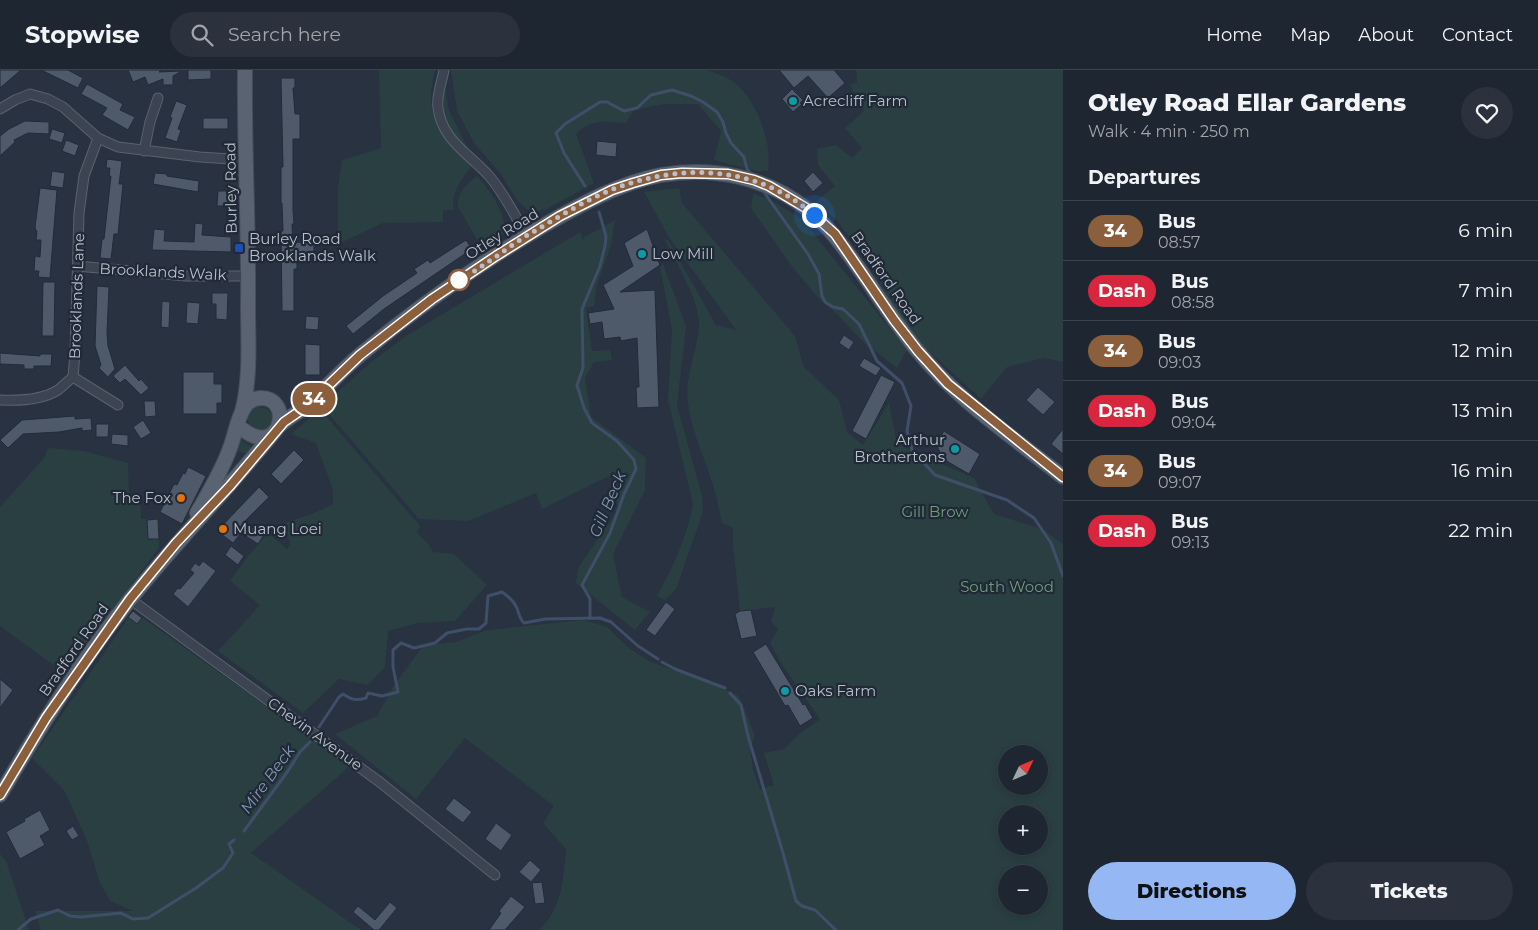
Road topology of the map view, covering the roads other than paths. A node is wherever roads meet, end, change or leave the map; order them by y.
1 (245, 70) edge
2 (444, 70) edge
3 (158, 98) dead end
4 (0, 109) edge
5 (98, 138) junction
6 (144, 150) junction
7 (246, 160) junction
8 (593, 199) joint
9 (527, 236) junction
10 (77, 266) junction
11 (248, 276) junction
12 (248, 366) junction
13 (73, 377) junction
14 (323, 389) junction
15 (0, 400) edge
16 (270, 402) junction
17 (118, 405) dead end
18 (242, 412) junction
19 (238, 426) junction
20 (277, 429) junction
21 (1063, 476) edge
22 (187, 532) junction
23 (130, 599) junction
24 (0, 795) edge
25 (495, 875) dead end

1 - 7 main road, Burley Road
2 - 9 street
3 - 6 street
4 - 5 street
5 - 6 street
5 - 10 street, Brooklands Lane
6 - 7 street
7 - 11 main road, Burley Road
8 - 9 main road, Otley Road
8 - 21 main road, Bradford Road
9 - 14 main road, Otley Road
10 - 11 street, Brooklands Walk
10 - 13 street, Brooklands Lane
11 - 12 main road, Burley Road
12 - 16 main road, Burley Road
12 - 18 main road, Burley Road
13 - 15 street, Brooklands Lane
13 - 17 street
14 - 16 main road
14 - 20 main road
16 - 18 main road
16 - 20 main road
18 - 19 main road
19 - 20 main road
19 - 22 main road, Bradford Road
20 - 22 main road, Bradford Road
22 - 23 main road, Bradford Road
23 - 24 main road, Bradford Road
23 - 25 street, Chevin Avenue

